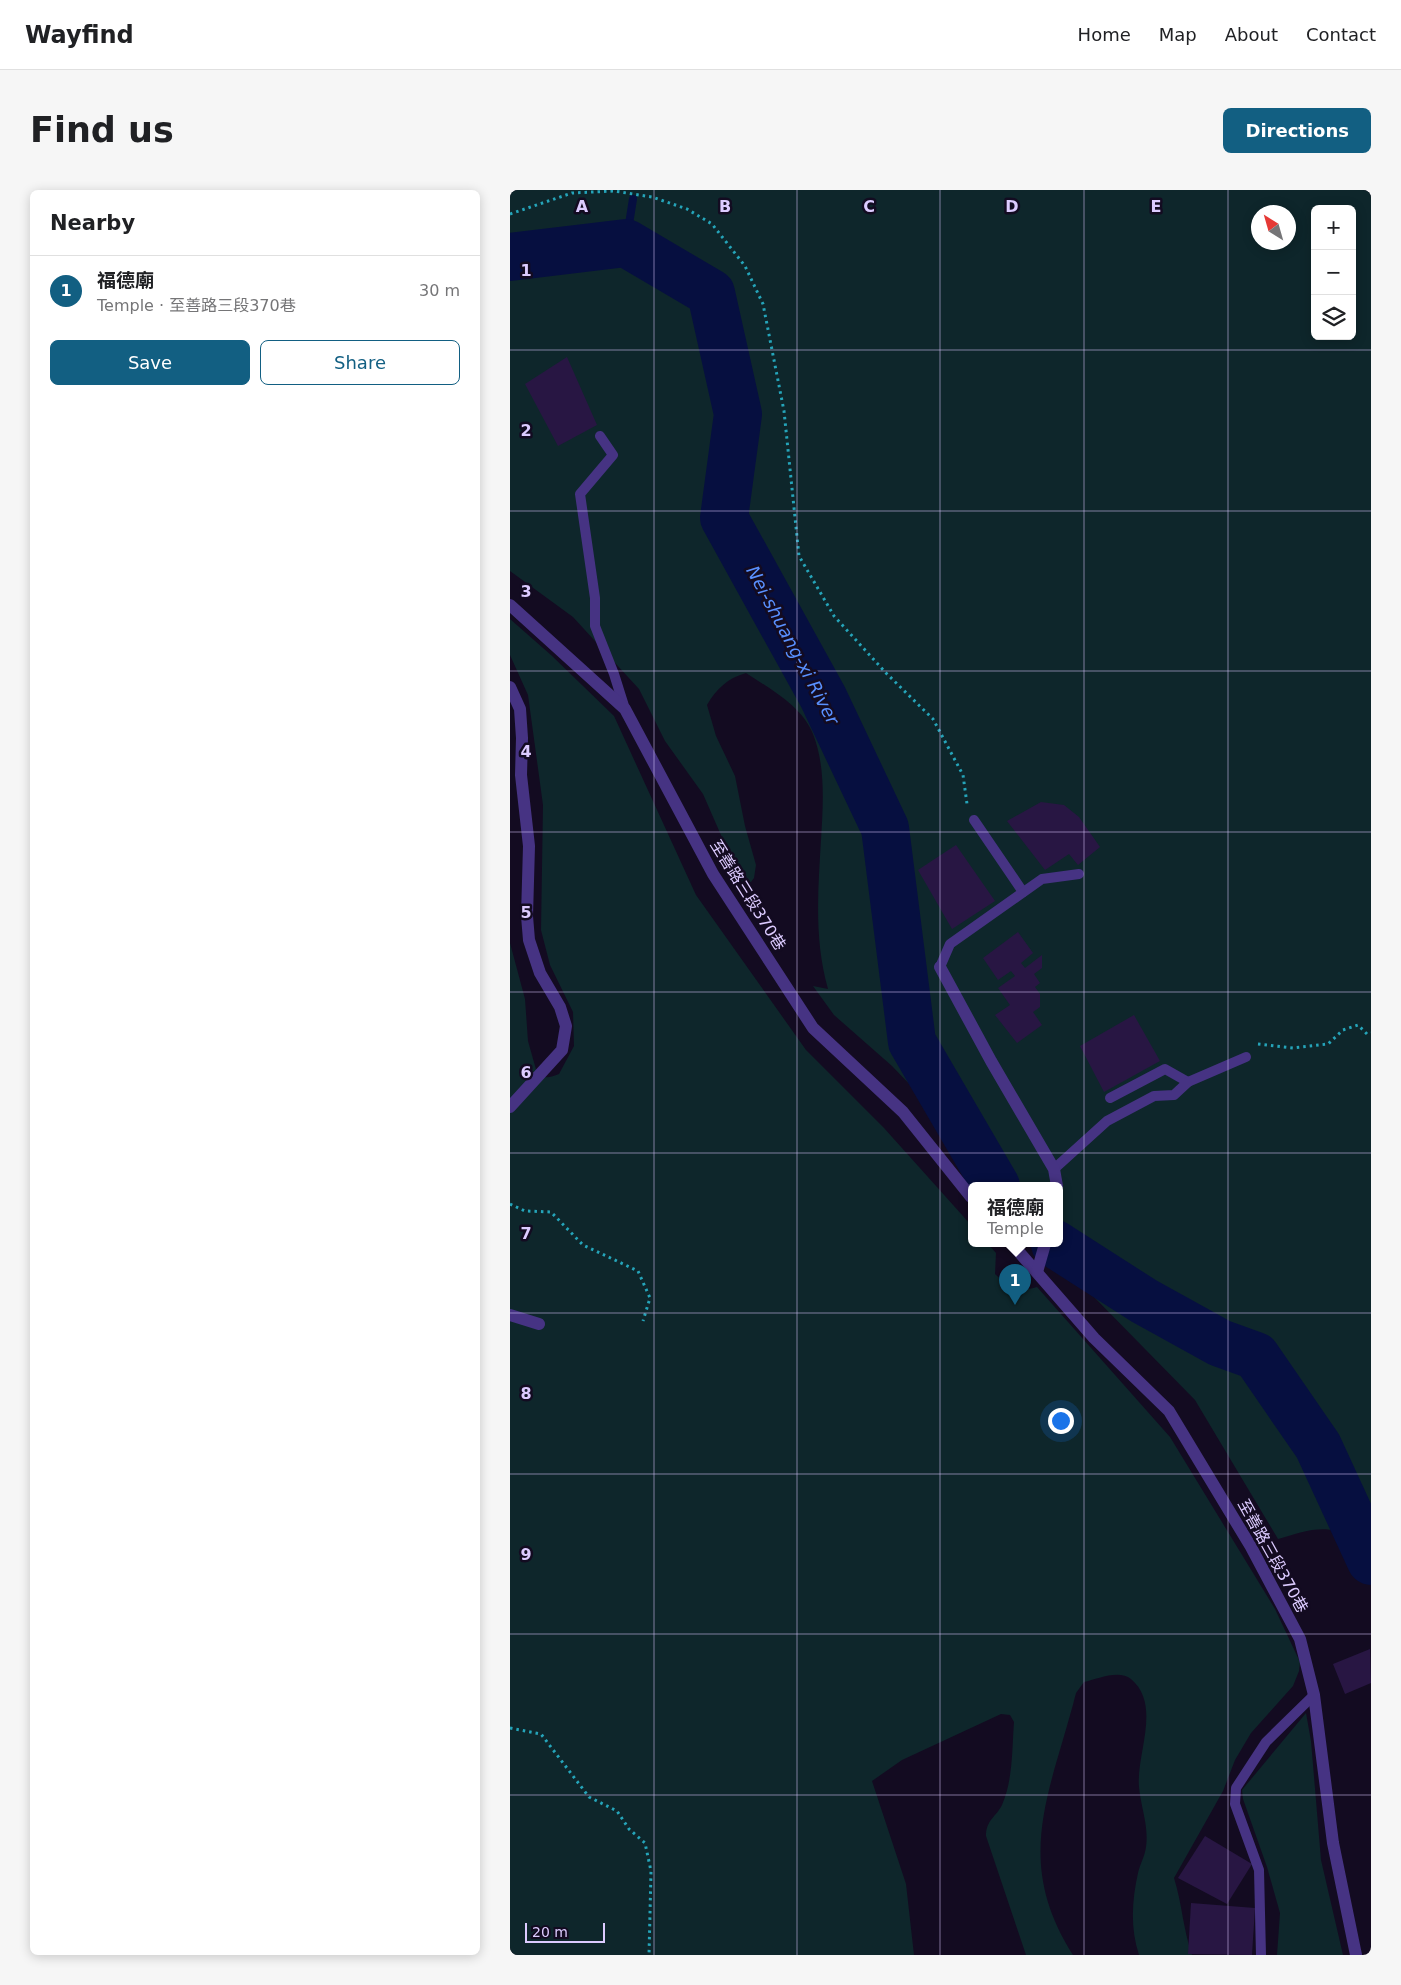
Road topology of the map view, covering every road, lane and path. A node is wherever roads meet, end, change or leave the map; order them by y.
1 (510, 214) edge
2 (600, 436) dead end
3 (510, 605) edge
4 (510, 687) edge
5 (625, 709) junction
6 (974, 820) joint
7 (1079, 874) dead end
8 (1023, 892) junction
9 (940, 967) joint
10 (1371, 1033) edge
11 (1246, 1057) joint
12 (1188, 1082) junction
13 (1110, 1098) dead end
14 (510, 1107) edge
15 (1054, 1169) junction
16 (1056, 1182) edge
17 (968, 1192) edge
18 (510, 1204) edge
19 (1015, 1247) edge
20 (1044, 1247) edge
21 (1037, 1272) junction
22 (510, 1315) edge
23 (643, 1321) dead end
24 (539, 1324) dead end
25 (1314, 1696) junction
26 (510, 1728) edge
27 (648, 1955) edge
28 (1261, 1955) edge
29 (1356, 1955) edge

1 - 6 path
2 - 5 lane
3 - 5 street, 至善路三段370巷
4 - 14 street
5 - 17 street, 至善路三段370巷
6 - 8 lane
7 - 8 lane
8 - 9 lane
9 - 15 street
10 - 11 path
11 - 12 lane
12 - 13 lane
12 - 15 lane
15 - 16 street
18 - 23 path
19 - 21 street, 至善路三段370巷
20 - 21 street
21 - 25 street, 至善路三段370巷
22 - 24 street
25 - 28 lane
25 - 29 street, 至善路三段370巷
26 - 27 path

